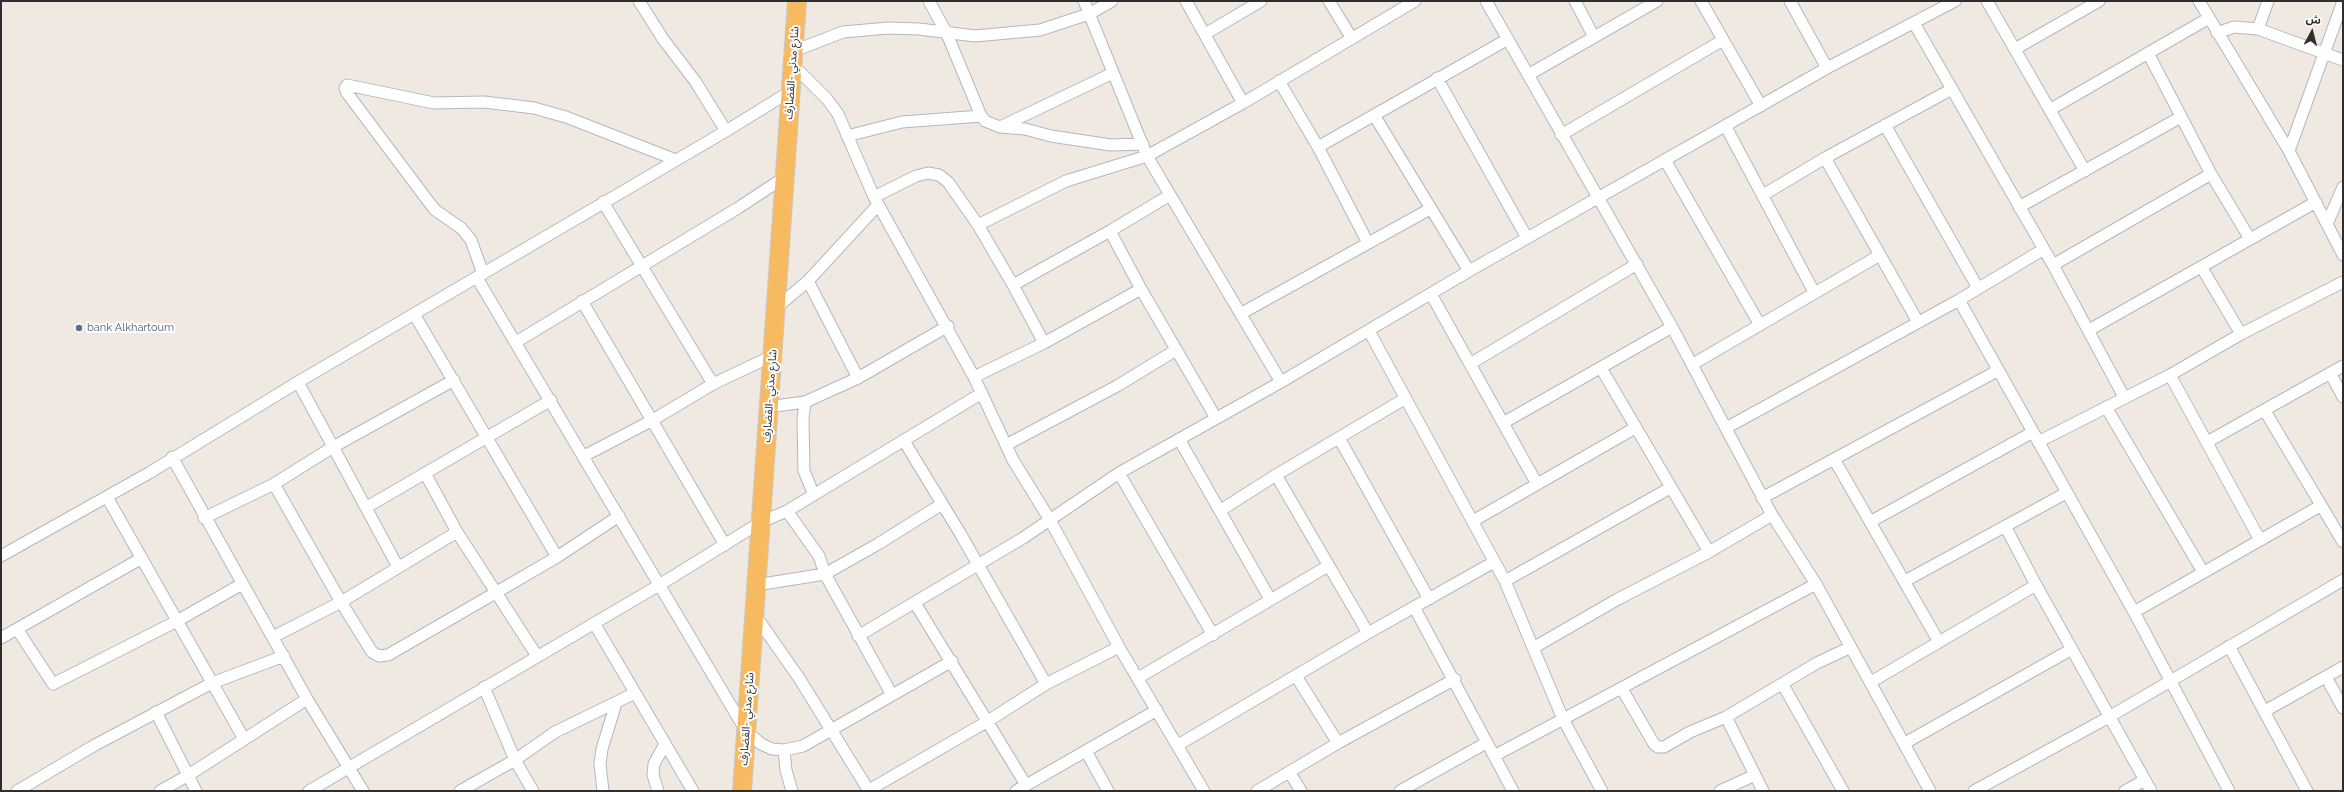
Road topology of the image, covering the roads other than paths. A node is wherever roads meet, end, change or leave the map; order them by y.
1 (639, 1) edge
2 (797, 1) edge
3 (928, 1) edge
4 (1084, 1) edge
5 (1112, 1) edge
6 (1186, 1) edge
7 (1261, 1) edge
8 (1330, 1) edge
9 (1415, 1) edge
10 (1486, 1) edge
11 (1575, 1) edge
12 (1656, 1) edge
13 (1701, 1) edge
14 (1955, 1) edge
15 (1987, 1) edge
16 (2099, 1) edge
17 (2198, 1) edge
18 (2268, 1) edge
19 (2343, 1) edge
20 (1794, 2) edge
21 (1089, 14) junction
22 (2209, 18) junction
23 (1914, 23) junction
24 (2258, 29) junction
25 (2217, 33) junction
26 (946, 34) junction
27 (1205, 34) junction
28 (1351, 37) junction
29 (1594, 37) junction
30 (1508, 39) junction
31 (1723, 40) junction
32 (2015, 49) junction
33 (2148, 53) junction
34 (2325, 54) junction
35 (793, 58) junction
36 (2343, 60) edge
37 (1827, 68) junction
38 (1114, 74) junction
39 (1528, 75) junction
40 (1437, 78) junction
41 (1278, 81) junction
42 (1952, 89) junction
43 (791, 91) junction
44 (1243, 103) junction
45 (1761, 106) junction
46 (2051, 109) junction
47 (1374, 115) junction
48 (981, 116) junction
49 (2181, 117) junction
50 (1885, 124) junction
51 (1000, 127) junction
52 (1726, 127) junction
53 (726, 131) junction
54 (1561, 135) junction
55 (847, 136) junction
56 (1143, 144) junction
57 (1318, 148) junction
58 (2289, 150) junction
59 (1147, 156) junction
60 (1825, 158) junction
61 (676, 160) junction
62 (1665, 160) junction
63 (2085, 171) junction
64 (2211, 174) junction
65 (785, 177) junction
66 (2343, 187) edge
67 (1762, 195) junction
68 (1170, 196) junction
69 (1598, 198) junction
70 (876, 201) junction
71 (603, 202) junction
72 (2316, 202) junction
73 (2019, 207) junction
74 (1430, 209) junction
75 (978, 224) junction
76 (2327, 224) junction
77 (1110, 231) junction
78 (1527, 238) junction
79 (2250, 238) junction
80 (1368, 243) junction
81 (2044, 250) junction
82 (1880, 255) junction
83 (2343, 255) edge
84 (1637, 264) junction
85 (642, 265) junction
86 (2053, 265) junction
87 (2202, 268) junction
88 (1469, 271) junction
89 (480, 276) junction
90 (808, 281) junction
91 (2343, 282) edge
92 (1014, 285) junction
93 (1978, 288) junction
94 (1141, 289) junction
95 (1814, 292) junction
96 (1431, 294) junction
97 (1959, 300) junction
98 (582, 301) junction
99 (777, 307) junction
100 (1242, 313) junction
101 (414, 314) junction
102 (1918, 322) junction
103 (1760, 325) junction
104 (948, 326) junction
105 (1672, 327) junction
106 (2089, 330) junction
107 (1369, 331) junction
108 (2241, 334) junction
109 (516, 342) junction
110 (1044, 342) junction
111 (1176, 350) junction
112 (772, 356) junction
113 (1470, 364) junction
114 (1693, 364) junction
115 (2343, 366) edge
116 (1600, 368) junction
117 (1997, 371) junction
118 (2330, 373) junction
119 (2170, 375) junction
120 (974, 377) junction
121 (858, 378) junction
122 (454, 380) junction
123 (298, 382) junction
124 (1281, 382) junction
125 (713, 384) junction
126 (982, 393) junction
127 (2124, 397) junction
128 (2343, 397) edge
129 (1406, 398) junction
130 (551, 400) junction
131 (805, 402) junction
132 (768, 407) junction
133 (2106, 407) junction
134 (2264, 411) junction
135 (1216, 418) junction
136 (651, 421) junction
137 (1503, 423) junction
138 (1635, 428) junction
139 (1726, 428) junction
140 (2032, 432) junction
141 (488, 437) junction
142 (1339, 438) junction
143 (1180, 439) junction
144 (904, 441) junction
145 (2038, 442) junction
146 (2207, 442) junction
147 (1006, 445) junction
148 (333, 447) junction
149 (584, 456) junction
150 (172, 457) junction
151 (1834, 459) junction
152 (425, 473) junction
153 (1119, 473) junction
154 (1276, 475) junction
155 (274, 484) junction
156 (1537, 484) junction
157 (1670, 488) junction
158 (2066, 493) junction
159 (814, 495) junction
160 (107, 497) junction
161 (1762, 498) junction
162 (942, 504) junction
163 (2320, 506) junction
164 (367, 507) junction
165 (1221, 510) junction
166 (787, 511) junction
167 (1772, 515) junction
168 (619, 516) junction
169 (204, 518) junction
170 (1050, 520) junction
171 (1473, 521) junction
172 (761, 522) junction
173 (1870, 522) junction
174 (2005, 526) junction
175 (457, 532) junction
176 (2260, 540) junction
177 (2343, 542) edge
178 (725, 545) junction
179 (1709, 552) junction
180 (1, 556) edge
181 (557, 557) junction
182 (142, 558) junction
183 (1494, 562) junction
184 (976, 564) junction
185 (1328, 566) junction
186 (398, 567) junction
187 (2203, 572) junction
188 (825, 574) junction
189 (1504, 581) junction
190 (1905, 581) junction
191 (2342, 582) edge
192 (242, 584) junction
193 (661, 584) junction
194 (1816, 584) junction
195 (756, 585) junction
196 (2036, 585) junction
197 (496, 592) junction
198 (1270, 599) junction
199 (1429, 599) junction
200 (341, 602) junction
201 (915, 603) junction
202 (1414, 607) junction
203 (2134, 612) junction
204 (755, 615) junction
205 (177, 620) junction
206 (594, 623) junction
207 (17, 630) junction
208 (1368, 633) junction
209 (1213, 635) junction
210 (858, 636) junction
211 (273, 637) junction
212 (1, 638) edge
213 (1939, 642) junction
214 (2229, 646) junction
215 (1119, 647) junction
216 (1851, 647) junction
217 (1533, 648) junction
218 (2072, 649) junction
219 (284, 656) junction
220 (537, 656) junction
221 (952, 661) junction
222 (2343, 667) edge
223 (1296, 676) junction
224 (2326, 677) junction
225 (1138, 678) junction
226 (1455, 679) junction
227 (2170, 681) junction
228 (1871, 682) junction
229 (212, 683) junction
230 (1046, 684) junction
231 (1783, 685) junction
232 (484, 687) junction
233 (1622, 689) junction
234 (635, 693) junction
235 (892, 695) junction
236 (307, 699) junction
237 (616, 703) junction
238 (2343, 708) edge
239 (1158, 710) junction
240 (2265, 711) junction
241 (156, 712) junction
242 (1726, 717) junction
243 (2109, 717) junction
244 (1563, 719) junction
245 (988, 720) junction
246 (833, 730) junction
247 (746, 731) junction
248 (244, 740) junction
249 (1338, 743) junction
250 (1486, 743) junction
251 (1905, 743) junction
252 (665, 744) junction
253 (1178, 746) junction
254 (784, 750) junction
255 (1086, 751) junction
256 (1494, 756) junction
257 (515, 760) junction
258 (348, 767) junction
259 (1290, 772) junction
260 (1755, 775) junction
261 (187, 776) junction
262 (2144, 780) junction
263 (31, 787) edge
264 (1021, 788) edge
265 (17, 791) edge
266 (160, 791) edge
267 (196, 791) edge
268 (308, 791) edge
269 (363, 791) edge
270 (460, 791) edge
271 (533, 791) edge
272 (603, 791) edge
273 (658, 791) edge
274 (693, 791) edge
275 (742, 791) edge
276 (792, 791) edge
277 (869, 791) edge
278 (1108, 791) edge
279 (1204, 791) edge
280 (1257, 791) edge
281 (1301, 791) edge
282 (1400, 791) edge
283 (1513, 791) edge
284 (1602, 791) edge
285 (1720, 791) edge
286 (1763, 791) edge
287 (1843, 791) edge
288 (1930, 791) edge
289 (1974, 791) edge
290 (2125, 791) edge
291 (2151, 791) edge
292 (2229, 791) edge
293 (2307, 791) edge

1 - 53 street
2 - 35 highway, شارع مدني -القضارف
3 - 26 street
4 - 21 street
5 - 21 street
6 - 27 street
7 - 27 street
8 - 28 street
9 - 28 street
10 - 30 street
11 - 29 street
12 - 29 street
13 - 31 street
14 - 23 street
15 - 32 street
16 - 32 street
17 - 22 street
18 - 24 street
19 - 34 street
20 - 37 street
21 - 26 street
21 - 38 street
22 - 25 street
22 - 33 street
23 - 37 street
23 - 42 street
24 - 25 street
24 - 34 street
25 - 58 street
26 - 35 street
26 - 48 street
27 - 44 street
28 - 41 street
29 - 39 street
30 - 39 street
30 - 40 street
31 - 45 street
31 - 54 street
32 - 46 street
33 - 46 street
33 - 49 street
34 - 36 street
34 - 58 street
35 - 43 highway, شارع مدني -القضارف
35 - 55 street
37 - 45 street
38 - 51 street
38 - 56 street
39 - 54 street
40 - 47 street
40 - 78 street
41 - 44 street
41 - 57 street
42 - 50 street
42 - 73 street
43 - 53 street
43 - 65 highway, شارع مدني -القضارف
44 - 59 street
45 - 52 street
46 - 63 street
47 - 57 street
47 - 74 street
48 - 51 street
48 - 55 street
49 - 63 street
49 - 64 street
50 - 60 street
50 - 93 street
51 - 56 street
52 - 62 street
52 - 67 street
53 - 61 street
54 - 69 street
55 - 70 street
56 - 59 street
57 - 80 street
58 - 72 street
59 - 68 street
59 - 75 street
60 - 67 street
60 - 82 street
61 - 71 street
61 - 89 street
62 - 69 street
62 - 103 street
63 - 73 street
64 - 79 street
64 - 86 street
65 - 85 street
65 - 99 highway, شارع مدني -القضارف
66 - 76 street
67 - 95 street
68 - 77 street
68 - 100 street
69 - 78 street
69 - 84 street
70 - 75 street
70 - 90 street
70 - 104 street
71 - 85 street
71 - 89 street
72 - 76 street
72 - 79 street
73 - 81 street
74 - 80 street
74 - 88 street
75 - 92 street
76 - 83 street
77 - 92 street
77 - 94 street
78 - 88 street
79 - 87 street
80 - 100 street
81 - 86 street
81 - 93 street
82 - 95 street
82 - 102 street
84 - 105 street
84 - 113 street
85 - 98 street
85 - 125 street
86 - 106 street
87 - 106 street
87 - 108 street
88 - 96 street
89 - 101 street
89 - 109 street
90 - 99 street
90 - 121 street
91 - 108 street
92 - 110 street
93 - 97 street
94 - 110 street
94 - 111 street
95 - 103 street
96 - 107 street
96 - 113 street
97 - 102 street
97 - 117 street
98 - 109 street
98 - 136 street
99 - 112 highway, شارع مدني -القضارف
100 - 124 street
101 - 122 street
101 - 123 street
102 - 139 street
103 - 114 street
104 - 120 street
104 - 121 street
105 - 114 street
105 - 116 street
106 - 127 street
107 - 124 street
107 - 129 street
108 - 119 street
109 - 130 street
110 - 120 street
111 - 135 street
111 - 147 street
112 - 125 street
112 - 132 highway, شارع مدني -القضارف
113 - 137 street
114 - 139 street
115 - 118 street
116 - 137 street
116 - 138 street
117 - 140 street
117 - 151 street
118 - 128 street
118 - 134 street
119 - 127 street
119 - 146 street
120 - 126 street
121 - 131 street
122 - 141 street
122 - 148 street
123 - 148 street
123 - 150 street
124 - 135 street
125 - 136 street
126 - 144 street
126 - 147 street
127 - 133 street
129 - 142 street
129 - 171 street
130 - 141 street
130 - 149 street
131 - 132 street
131 - 159 street
132 - 172 highway, شارع مدني -القضارف
133 - 145 street
133 - 187 street
134 - 146 street
134 - 163 street
135 - 143 street
136 - 149 street
136 - 178 street
137 - 156 street
138 - 156 street
138 - 157 street
139 - 161 street
140 - 145 street
140 - 173 street
141 - 152 street
141 - 181 street
142 - 154 street
142 - 199 street
143 - 153 street
143 - 165 street
144 - 159 street
144 - 162 street
145 - 158 street
146 - 176 street
147 - 170 street
148 - 155 street
148 - 164 street
149 - 168 street
150 - 160 street
150 - 169 street
151 - 161 street
151 - 173 street
152 - 164 street
152 - 175 street
153 - 170 street
153 - 209 street
154 - 165 street
154 - 185 street
155 - 169 street
155 - 200 street
156 - 171 street
157 - 179 street
157 - 189 street
158 - 174 street
158 - 203 street
159 - 166 street
160 - 180 street
160 - 182 street
161 - 167 street
162 - 184 street
162 - 188 street
163 - 176 street
163 - 177 street
164 - 186 street
165 - 198 street
166 - 172 street
166 - 188 street
167 - 179 street
167 - 194 street
168 - 181 street
168 - 193 street
169 - 192 street
170 - 184 street
170 - 215 street
171 - 183 street
172 - 178 street
172 - 195 highway, شارع مدني -القضارف
173 - 190 street
174 - 190 street
174 - 196 street
175 - 186 street
175 - 197 street
176 - 187 street
178 - 193 street
179 - 217 street
181 - 197 street
182 - 205 street
182 - 207 street
183 - 189 street
183 - 199 street
184 - 201 street
184 - 230 street
185 - 198 street
185 - 208 street
186 - 200 street
187 - 203 street
188 - 195 street
188 - 210 street
189 - 217 street
190 - 213 street
191 - 214 street
192 - 205 street
192 - 211 street
193 - 206 street
193 - 247 street
194 - 216 street
194 - 233 street
195 - 204 highway, شارع مدني -القضارف
196 - 213 street
196 - 218 street
197 - 200 street
197 - 220 street
198 - 209 street
199 - 202 street
200 - 211 street
201 - 210 street
201 - 221 street
202 - 208 street
202 - 226 street
203 - 227 street
204 - 246 street
204 - 247 highway, شارع مدني -القضارف
205 - 207 street
205 - 229 street
206 - 220 street
206 - 234 street
207 - 212 street
208 - 223 street
209 - 225 street
210 - 235 street
211 - 219 street
213 - 228 street
214 - 227 street
214 - 240 street
215 - 225 street
215 - 230 street
216 - 228 street
216 - 231 street
217 - 244 street
218 - 243 street
218 - 251 street
219 - 229 street
219 - 236 street
220 - 232 street
221 - 235 street
221 - 245 street
222 - 224 street
223 - 249 street
223 - 253 street
224 - 238 street
224 - 240 street
225 - 239 street
226 - 249 street
226 - 250 street
227 - 243 street
227 - 292 street
228 - 251 street
229 - 241 street
229 - 248 street
230 - 245 street
231 - 242 street
231 - 287 street
232 - 257 street
232 - 258 street
233 - 242 street
233 - 244 street
234 - 237 street
234 - 252 street
235 - 246 street
236 - 248 street
236 - 258 street
237 - 257 street
237 - 272 street
239 - 253 street
239 - 255 street
240 - 293 street
241 - 261 street
241 - 263 street
242 - 260 street
243 - 262 street
243 - 289 street
244 - 256 street
244 - 284 street
245 - 264 street
245 - 277 street
246 - 254 street
246 - 277 street
247 - 254 street
247 - 275 highway, شارع مدني -القضارف
248 - 261 street
249 - 259 street
250 - 256 street
250 - 282 street
251 - 288 street
252 - 273 street
252 - 274 street
253 - 279 street
254 - 276 street
255 - 264 street
255 - 278 street
256 - 283 street
257 - 270 street
257 - 271 street
258 - 268 street
258 - 269 street
259 - 280 street
259 - 281 street
260 - 285 street
260 - 286 street
261 - 266 street
261 - 267 street
262 - 290 street
262 - 291 street
263 - 265 street

